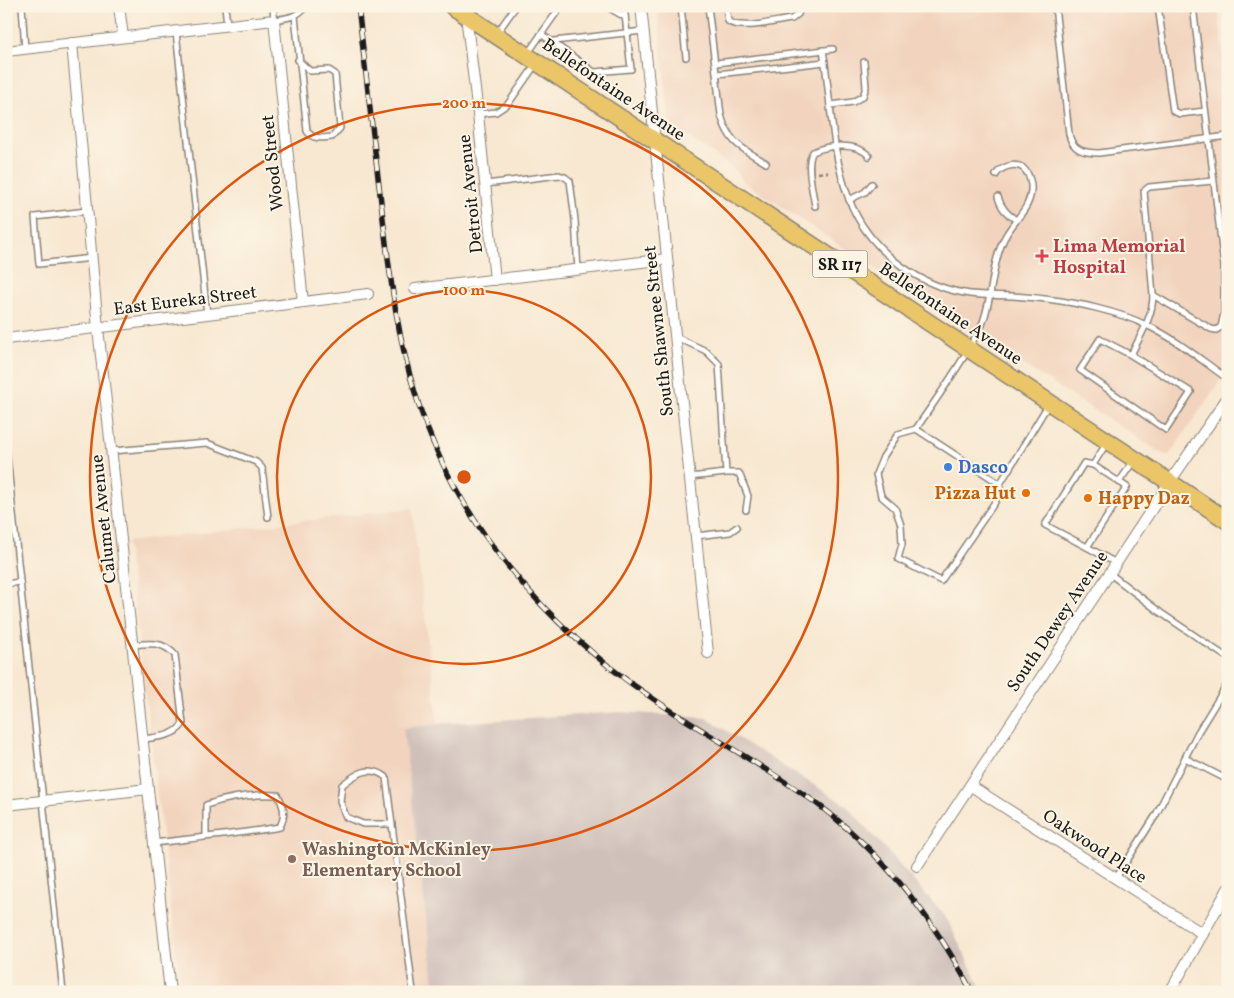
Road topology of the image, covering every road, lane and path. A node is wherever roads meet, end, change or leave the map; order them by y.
1 (22, 6) edge
2 (119, 6) edge
3 (225, 6) edge
4 (273, 6) edge
5 (306, 6) edge
6 (516, 6) edge
7 (561, 6) edge
8 (606, 6) edge
9 (624, 6) edge
10 (641, 6) edge
11 (681, 6) edge
12 (708, 6) edge
13 (726, 6) edge
14 (801, 6) edge
15 (1055, 6) edge
16 (1158, 6) edge
17 (1193, 6) edge
18 (459, 11) edge
19 (295, 16) junction
20 (625, 17) junction
21 (274, 20) junction
22 (227, 25) junction
23 (176, 31) junction
24 (643, 31) junction
25 (627, 33) junction
26 (542, 34) junction
27 (496, 35) junction
28 (123, 37) junction
29 (553, 41) junction
30 (72, 43) junction
31 (25, 49) junction
32 (833, 49) dead end
33 (823, 50) junction
34 (6, 51) edge
35 (686, 58) dead end
36 (532, 59) junction
37 (298, 60) junction
38 (825, 62) junction
39 (864, 62) dead end
40 (716, 63) junction
41 (717, 74) junction
42 (831, 106) junction
43 (1205, 111) junction
44 (478, 114) junction
45 (1228, 136) edge
46 (1208, 139) junction
47 (654, 140) junction
48 (836, 148) junction
49 (869, 156) dead end
50 (766, 163) dead end
51 (828, 172) dead end
52 (818, 173) dead end
53 (996, 175) dead end
54 (1213, 181) junction
55 (485, 184) junction
56 (872, 184) dead end
57 (998, 198) dead end
58 (849, 200) junction
59 (815, 206) dead end
60 (88, 211) junction
61 (1016, 220) junction
62 (92, 258) junction
63 (667, 259) junction
64 (1226, 266) edge
65 (578, 271) junction
66 (495, 280) junction
67 (416, 289) dead end
68 (368, 294) dead end
69 (990, 295) junction
70 (1153, 295) junction
71 (302, 302) junction
72 (207, 314) junction
73 (1145, 324) junction
74 (98, 328) junction
75 (675, 336) junction
76 (6, 339) edge
77 (969, 349) junction
78 (1131, 355) junction
79 (1228, 379) edge
80 (1228, 397) edge
81 (1050, 402) junction
82 (916, 429) junction
83 (1108, 442) junction
84 (6, 448) edge
85 (112, 451) junction
86 (1134, 460) junction
87 (1094, 465) junction
88 (726, 473) junction
89 (690, 478) junction
90 (1119, 482) junction
91 (1168, 483) junction
92 (1000, 484) junction
93 (746, 510) dead end
94 (268, 517) dead end
95 (1228, 521) edge
96 (737, 527) dead end
97 (696, 536) junction
98 (1087, 548) junction
99 (1116, 563) junction
100 (1109, 573) junction
101 (20, 582) junction
102 (6, 584) edge
103 (133, 645) junction
104 (708, 653) dead end
105 (1228, 658) edge
106 (1228, 683) edge
107 (143, 738) junction
108 (1185, 758) junction
109 (1228, 780) edge
110 (971, 786) junction
111 (148, 789) junction
112 (43, 801) junction
113 (6, 805) edge
114 (392, 824) junction
115 (206, 837) junction
116 (154, 843) junction
117 (917, 866) dead end
118 (1116, 878) junction
119 (1228, 889) edge
120 (1203, 934) junction
121 (63, 992) edge
122 (170, 992) edge
123 (413, 992) edge
124 (1170, 992) edge

1 - 31 lane
2 - 28 street
3 - 22 lane
4 - 21 lane
5 - 19 lane
6 - 27 lane
7 - 26 lane
8 - 20 lane
9 - 20 lane
10 - 24 street, South Shawnee Street
11 - 35 lane
12 - 40 lane
13 - 14 lane
15 - 46 lane
16 - 43 lane
17 - 43 lane
18 - 27 main road, Bellefontaine Avenue / SR 117
18 - 44 street, Detroit Avenue
19 - 21 lane
19 - 37 lane
20 - 25 lane
21 - 22 street
21 - 71 street, Wood Street
22 - 23 street
23 - 28 street
23 - 72 lane
24 - 25 lane
24 - 47 street, South Shawnee Street
25 - 29 lane
25 - 29 lane
26 - 29 lane
26 - 36 lane
27 - 36 main road, Bellefontaine Avenue / SR 117
28 - 30 street
30 - 31 street
30 - 60 street, Calumet Avenue
31 - 34 street
32 - 33 lane
33 - 38 lane
33 - 40 lane
36 - 44 lane
36 - 47 main road, Bellefontaine Avenue / SR 117
37 - 37 lane
38 - 41 lane
38 - 42 lane
39 - 42 lane
40 - 41 lane
41 - 50 lane
42 - 48 lane
43 - 46 lane
44 - 55 street, Detroit Avenue
45 - 46 lane
46 - 54 lane
47 - 63 street, South Shawnee Street
47 - 77 main road, Bellefontaine Avenue / SR 117
48 - 49 lane
48 - 58 lane
48 - 59 lane
51 - 52 path
53 - 61 lane
54 - 64 lane
54 - 70 lane
55 - 65 lane
55 - 66 street, Detroit Avenue
56 - 58 lane
57 - 61 lane
58 - 69 lane
60 - 62 street, Calumet Avenue
60 - 62 lane
61 - 69 lane
62 - 74 street, Calumet Avenue
63 - 65 street
63 - 75 street, South Shawnee Street
64 - 70 lane
65 - 66 street
66 - 67 street
68 - 71 street, East Eureka Street
69 - 73 lane
69 - 77 lane
70 - 73 lane
71 - 72 street, East Eureka Street
72 - 74 street, East Eureka Street
73 - 78 lane
73 - 79 lane
74 - 76 street, East Eureka Street
74 - 85 street, Calumet Avenue
75 - 88 lane
75 - 89 street, South Shawnee Street
77 - 81 main road, Bellefontaine Avenue / SR 117
77 - 82 lane
78 - 78 lane
80 - 91 street, South Dewey Avenue
81 - 83 main road, Bellefontaine Avenue / SR 117
81 - 92 lane
82 - 92 lane
82 - 92 lane
83 - 86 main road, Bellefontaine Avenue / SR 117
83 - 87 lane
84 - 101 lane
85 - 94 lane
85 - 103 street, Calumet Avenue
86 - 90 lane
86 - 91 main road, Bellefontaine Avenue / SR 117
87 - 90 lane
87 - 98 lane
88 - 89 lane
88 - 93 lane
89 - 97 street, South Shawnee Street
90 - 98 lane
91 - 95 main road, Bellefontaine Avenue / SR 117
91 - 99 street, South Dewey Avenue
96 - 97 lane
97 - 104 street, South Shawnee Street
98 - 99 lane
99 - 100 street, South Dewey Avenue
100 - 105 lane
100 - 110 street, South Dewey Avenue
101 - 102 lane
101 - 112 lane
103 - 107 street, Calumet Avenue
103 - 107 lane
106 - 108 lane
107 - 111 street, Calumet Avenue
108 - 109 lane
108 - 118 lane
110 - 117 street, South Dewey Avenue
110 - 118 street, Oakwood Place
111 - 112 street
111 - 116 street, Calumet Avenue
112 - 113 street
112 - 121 lane
114 - 114 lane
114 - 123 lane
115 - 115 lane
115 - 116 lane
116 - 122 street, Calumet Avenue
118 - 120 street, Oakwood Place
119 - 120 street
120 - 124 street

